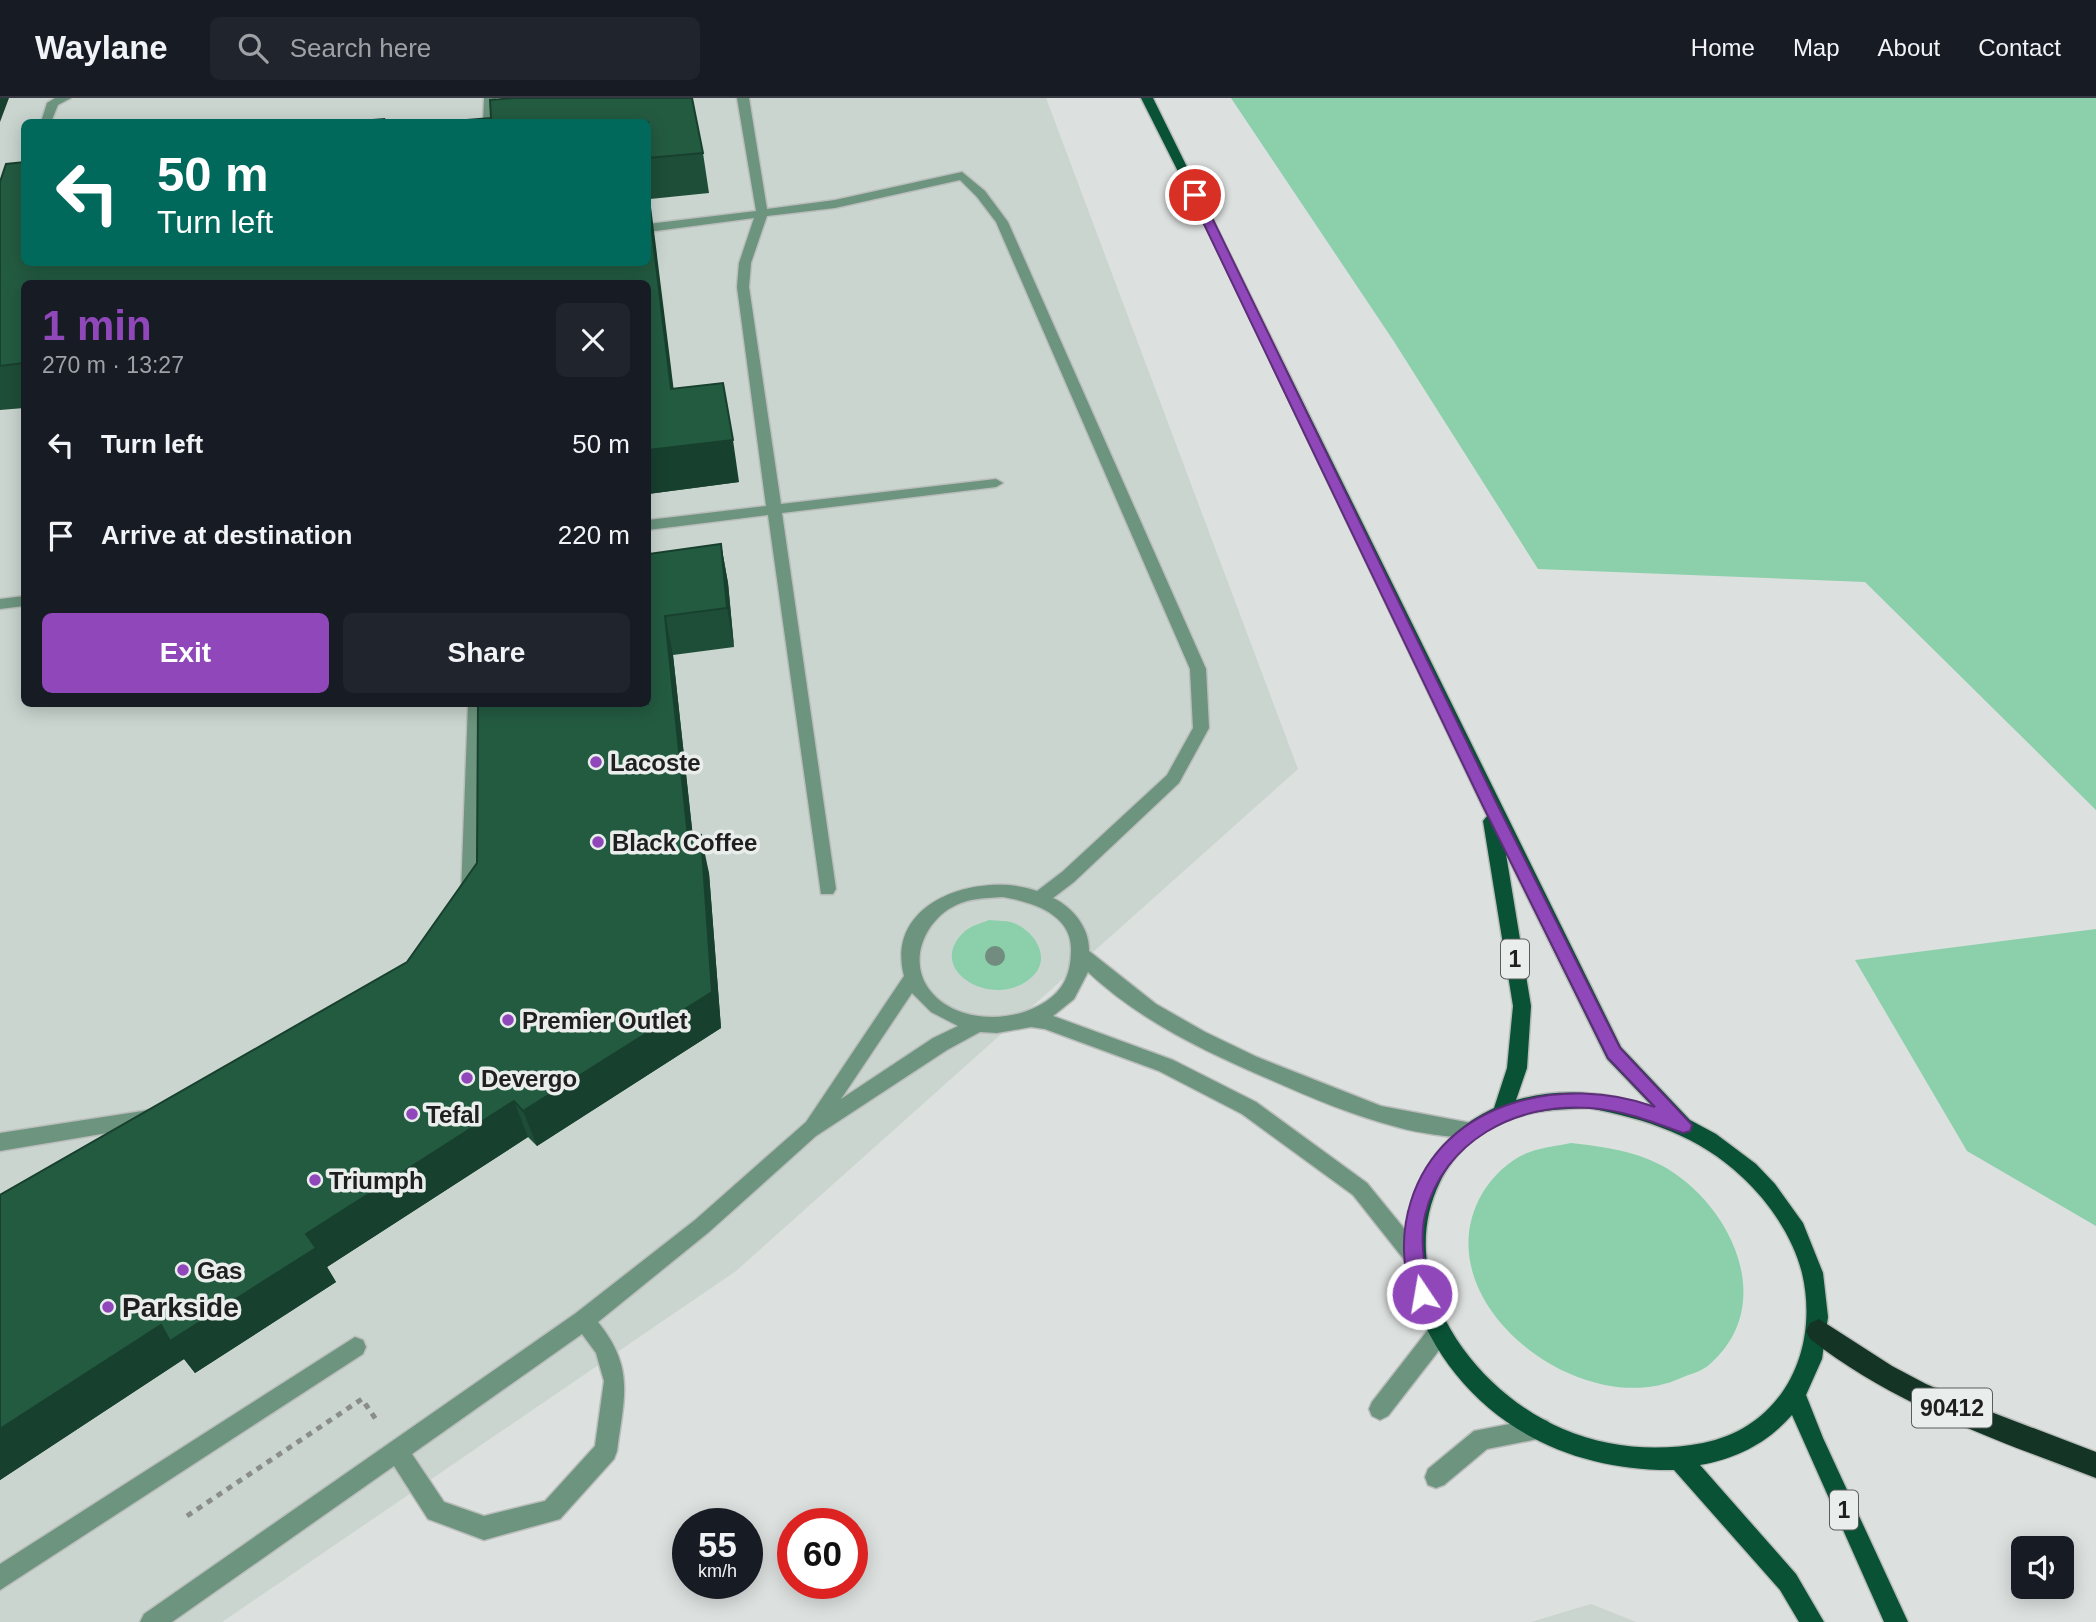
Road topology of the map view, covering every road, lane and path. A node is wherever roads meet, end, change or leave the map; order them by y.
1 (65, 98) edge
2 (490, 98) edge
3 (743, 98) edge
4 (1147, 98) edge
5 (47, 119) edge
6 (489, 119) edge
7 (762, 214) junction
8 (651, 228) edge
9 (996, 483) dead end
10 (774, 509) junction
11 (651, 525) edge
12 (21, 601) edge
13 (0, 604) edge
14 (476, 707) edge
15 (1490, 804) junction
16 (827, 888) dead end
17 (1040, 898) junction
18 (463, 904) edge
19 (1082, 955) junction
20 (913, 977) junction
21 (1032, 1018) junction
22 (978, 1024) junction
23 (1502, 1114) junction
24 (167, 1115) edge
25 (1683, 1125) junction
26 (809, 1130) junction
27 (1471, 1130) junction
28 (0, 1142) edge
29 (1413, 1255) junction
30 (584, 1321) junction
31 (1819, 1331) junction
32 (1439, 1332) junction
33 (355, 1347) dead end
34 (1795, 1396) junction
35 (362, 1399) dead end
36 (1380, 1409) dead end
37 (1540, 1429) junction
38 (397, 1451) junction
39 (1679, 1459) junction
40 (2096, 1465) edge
41 (1436, 1477) dead end
42 (187, 1516) dead end
43 (0, 1578) edge
44 (152, 1622) edge
45 (1812, 1622) edge
46 (1896, 1622) edge

1 - 5 lane
2 - 6 lane
3 - 7 lane
4 - 15 main road, 1
7 - 8 lane
7 - 10 lane
7 - 17 lane
9 - 10 lane
10 - 11 lane
10 - 16 lane
12 - 13 lane
14 - 18 lane
15 - 23 main road, 1
15 - 25 main road, 1
17 - 19 lane
17 - 20 lane
19 - 21 lane
19 - 27 lane
20 - 22 lane
20 - 26 lane
21 - 22 lane
21 - 29 lane
22 - 26 lane
23 - 25 main road, 1
23 - 27 main road, 1
24 - 28 lane
25 - 31 main road, 1
26 - 30 lane
27 - 29 main road, 1
29 - 32 main road, 1
30 - 38 lane
30 - 38 lane
31 - 34 main road, 1
31 - 40 highway, 90412
32 - 36 lane
32 - 37 main road, 1
33 - 43 lane
34 - 39 main road, 1
34 - 46 main road, 1
35 - 42 path
37 - 39 main road, 1
37 - 41 lane
38 - 44 lane
39 - 45 main road

